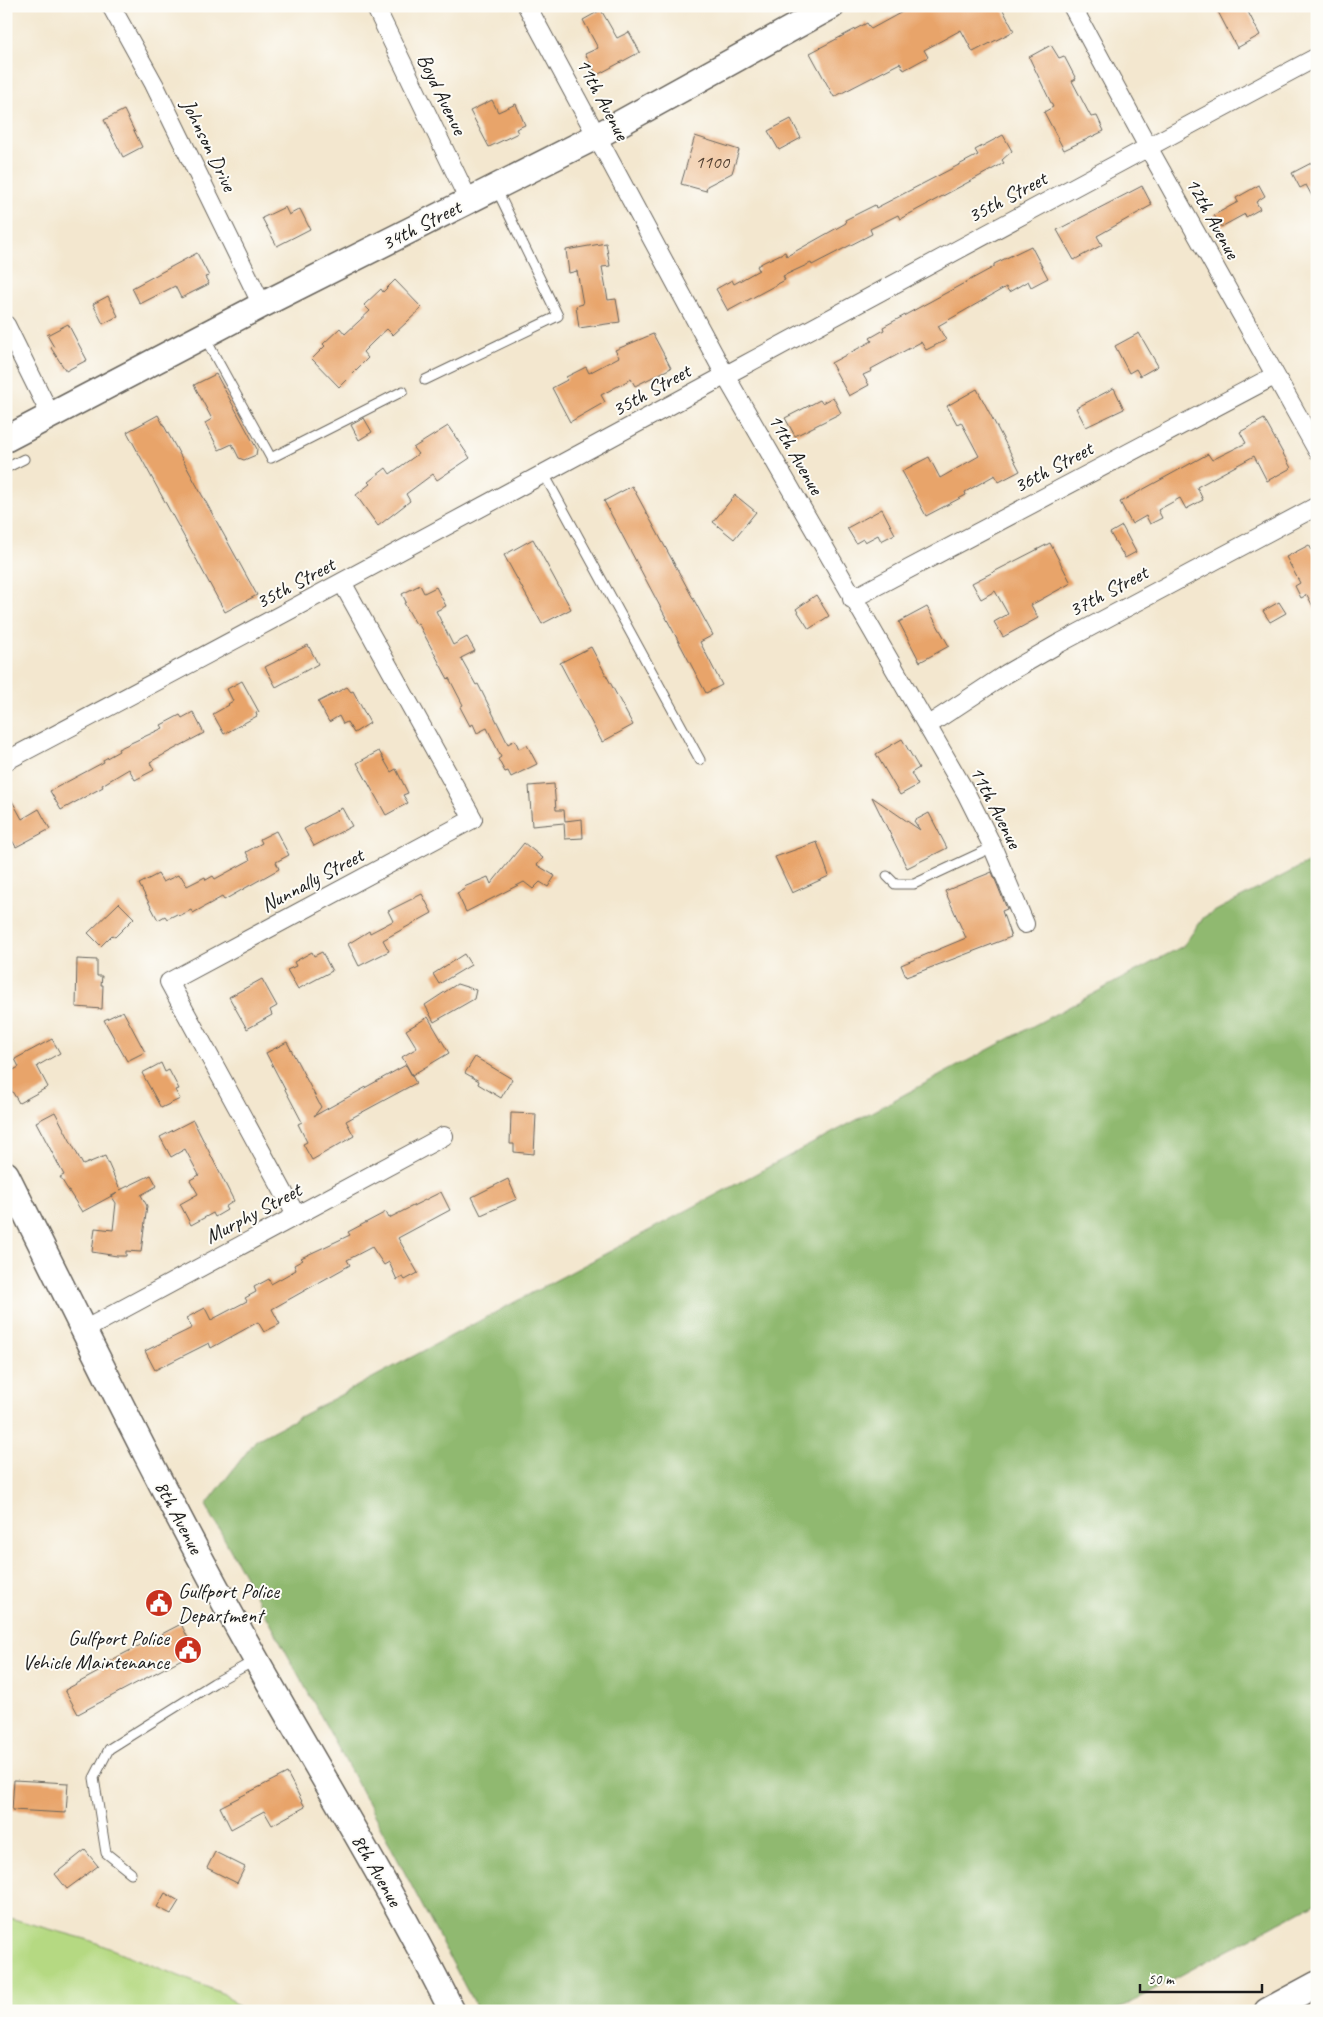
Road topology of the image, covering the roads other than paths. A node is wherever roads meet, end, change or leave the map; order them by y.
1 (111, 6) edge
2 (375, 6) edge
3 (527, 6) edge
4 (832, 6) edge
5 (1072, 6) edge
6 (1317, 57) edge
7 (597, 136) junction
8 (1148, 147) junction
9 (496, 187) junction
10 (469, 201) junction
11 (262, 305) junction
12 (6, 325) edge
13 (204, 336) junction
14 (725, 375) junction
15 (1274, 376) junction
16 (425, 380) dead end
17 (403, 391) dead end
18 (50, 416) junction
19 (6, 439) edge
20 (1317, 450) edge
21 (24, 458) dead end
22 (6, 468) edge
23 (544, 474) junction
24 (1317, 506) edge
25 (343, 584) junction
26 (852, 599) junction
27 (927, 726) junction
28 (700, 760) dead end
29 (6, 761) edge
30 (993, 847) junction
31 (887, 876) dead end
32 (1025, 924) dead end
33 (444, 1136) dead end
34 (6, 1174) edge
35 (296, 1215) junction
36 (84, 1330) junction
37 (256, 1660) junction
38 (131, 1873) dead end
39 (1317, 1984) edge
40 (452, 2011) edge
41 (1267, 2011) edge

1 - 11 street, Johnson Drive
2 - 10 street, Boyd Avenue
3 - 7 street, 11th Avenue
4 - 7 street, 34th Street
5 - 8 street, 12th Avenue
6 - 8 street, 35th Street
7 - 9 street, 34th Street
7 - 14 street, 11th Avenue
8 - 14 street, 35th Street
8 - 15 street, 12th Avenue
9 - 10 street, 34th Street
9 - 16 lane
10 - 11 street, 34th Street
11 - 13 street, 34th Street
12 - 18 street
13 - 17 lane
13 - 18 street, 34th Street
14 - 23 street, 35th Street
14 - 26 street, 11th Avenue
15 - 20 street, 12th Avenue
15 - 26 street, 36th Street
18 - 19 street, 34th Street
21 - 22 lane
23 - 25 street, 35th Street
23 - 28 lane
24 - 27 street, 37th Street
25 - 29 street, 35th Street
25 - 35 street, Nunnally Street
26 - 27 street, 11th Avenue
27 - 30 street, 11th Avenue
30 - 31 lane
30 - 32 street, 11th Avenue
33 - 35 street, Murphy Street
34 - 36 street, 8th Avenue
35 - 36 street, Murphy Street
36 - 37 street, 8th Avenue
37 - 38 lane
37 - 40 street, 8th Avenue
39 - 41 street

